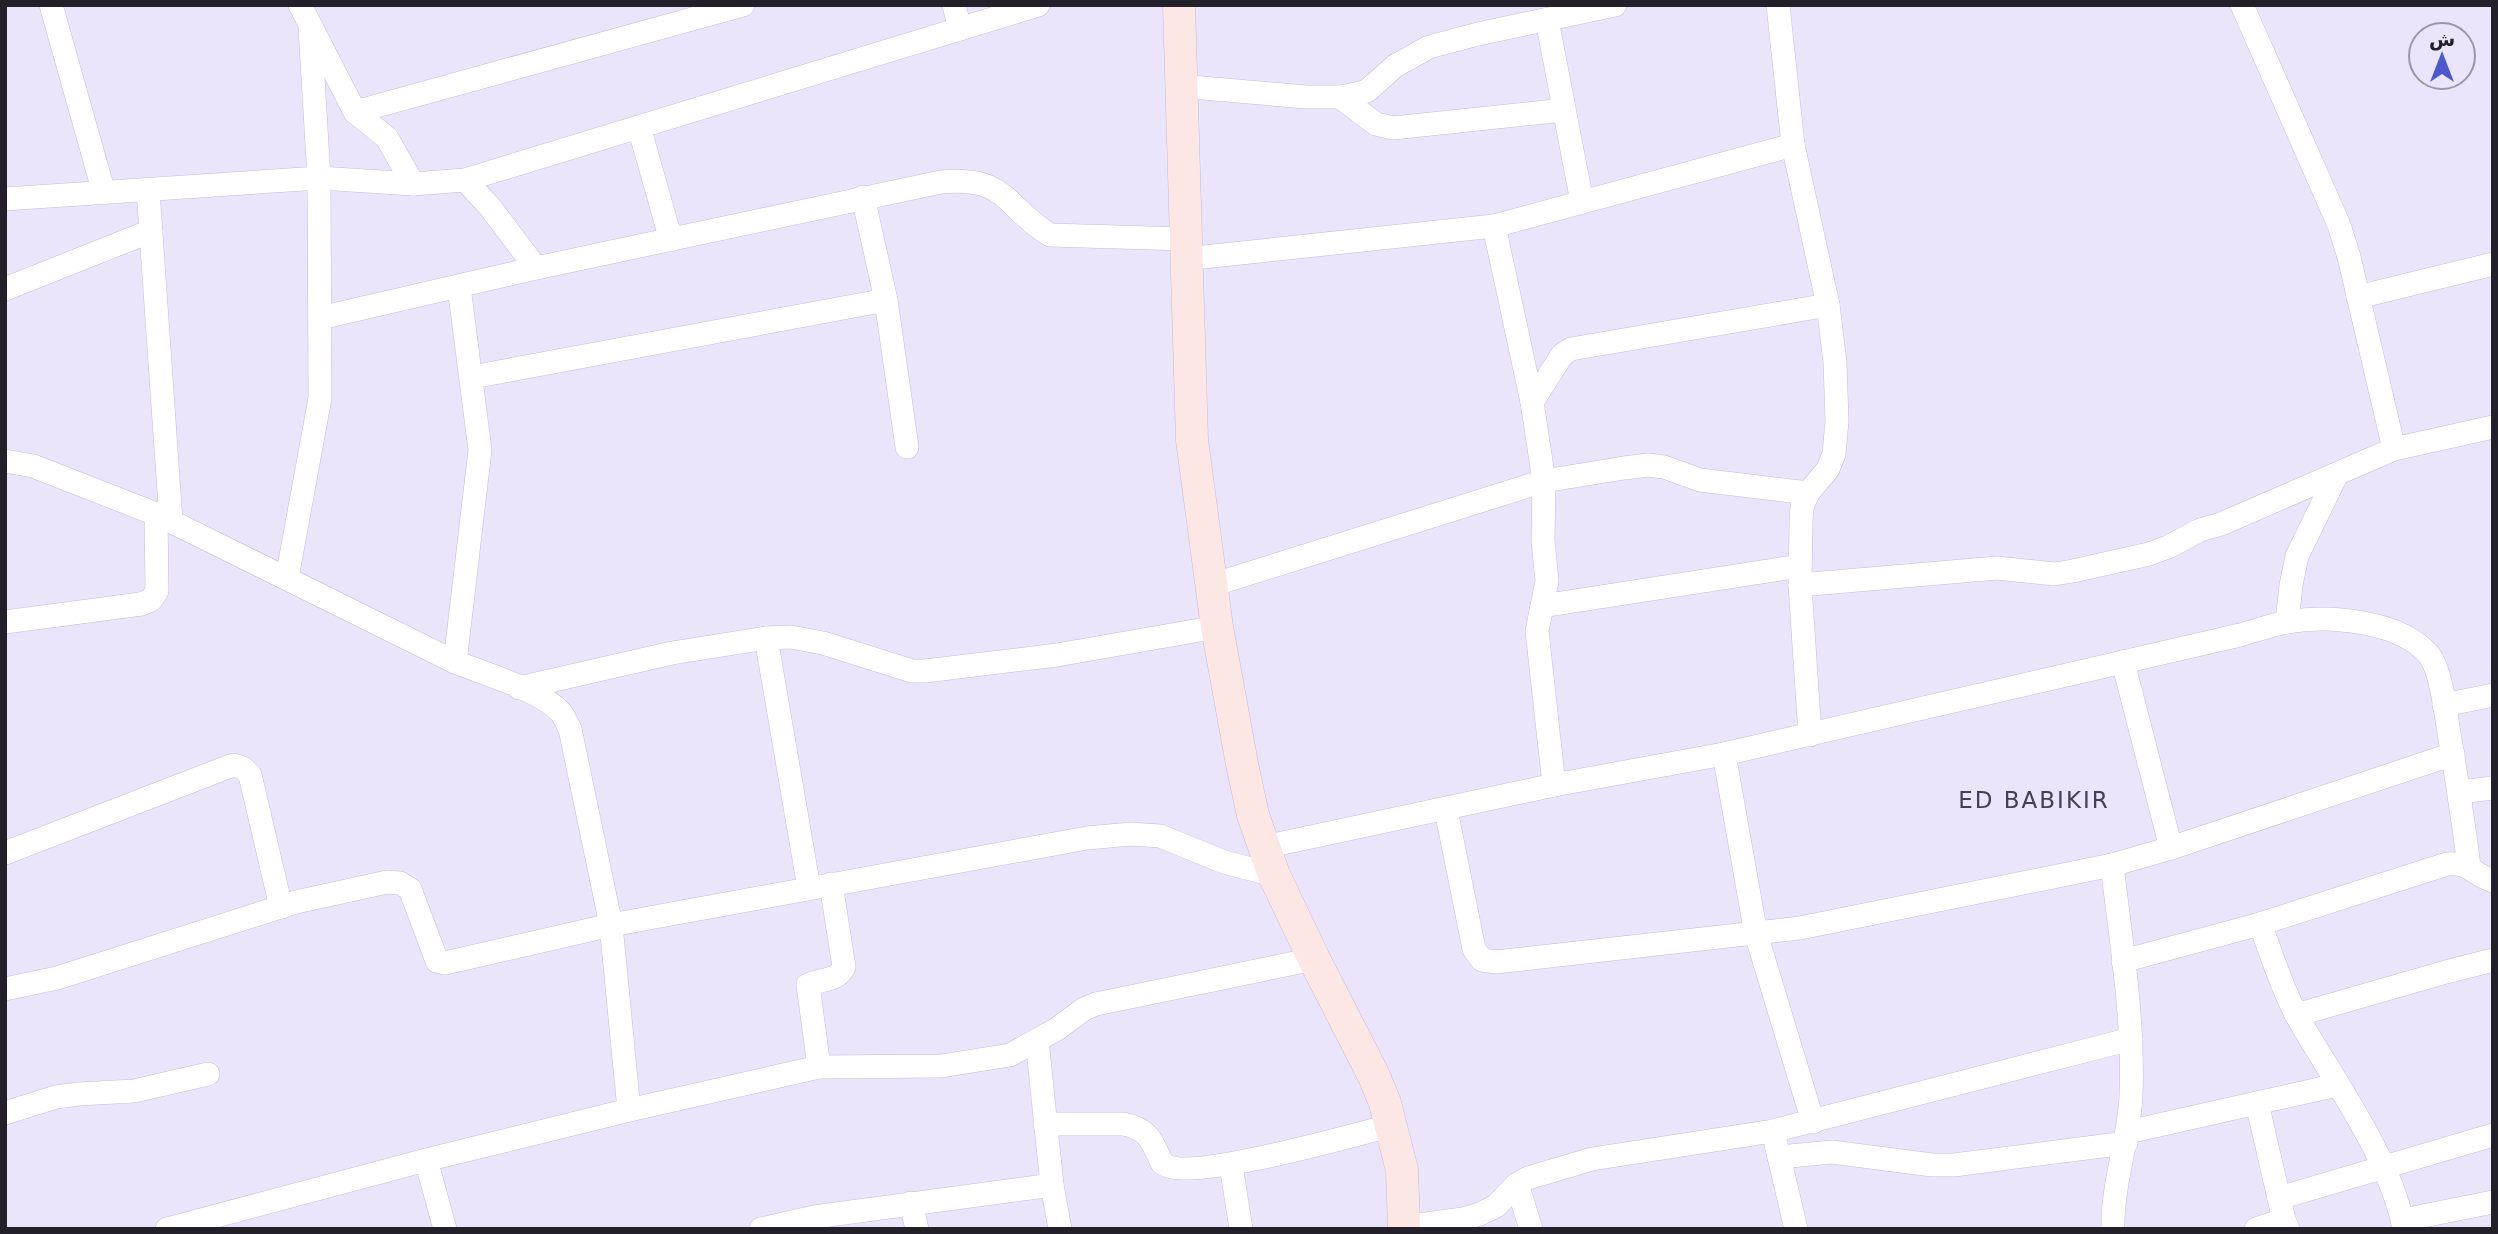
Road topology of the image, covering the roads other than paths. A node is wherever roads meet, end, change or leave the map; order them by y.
1 (51, 5) edge
2 (300, 5) edge
3 (743, 5) edge
4 (954, 5) edge
5 (1038, 5) edge
6 (1179, 5) edge
7 (1615, 5) edge
8 (1778, 5) edge
9 (2242, 5) edge
10 (1547, 20) junction
11 (310, 28) junction
12 (960, 29) junction
13 (1180, 86) junction
14 (1339, 97) junction
15 (1564, 110) junction
16 (355, 112) junction
17 (639, 127) junction
18 (1793, 145) junction
19 (319, 178) junction
20 (465, 180) junction
21 (413, 184) junction
22 (148, 190) junction
23 (104, 193) junction
24 (863, 197) junction
25 (5, 199) edge
26 (1582, 202) junction
27 (1494, 226) junction
28 (151, 231) junction
29 (671, 240) junction
30 (1185, 249) junction
31 (2493, 264) edge
32 (536, 268) junction
33 (459, 287) junction
34 (5, 289) edge
35 (2358, 297) junction
36 (886, 300) junction
37 (1828, 305) junction
38 (320, 318) junction
39 (472, 377) junction
40 (1532, 402) junction
41 (2493, 427) edge
42 (907, 447) dead end
43 (2394, 449) junction
44 (5, 461) edge
45 (2337, 474) junction
46 (1544, 481) junction
47 (1808, 493) junction
48 (164, 517) junction
49 (1800, 575) junction
50 (287, 578) junction
51 (1212, 585) junction
52 (1542, 606) junction
53 (5, 622) edge
54 (2287, 622) junction
55 (1217, 627) junction
56 (766, 638) junction
57 (456, 662) junction
58 (2123, 662) junction
59 (519, 688) junction
60 (2493, 695) edge
61 (2444, 705) junction
62 (1810, 735) junction
63 (1724, 754) junction
64 (2453, 754) junction
65 (1554, 785) junction
66 (2493, 788) edge
67 (2460, 792) junction
68 (1446, 810) junction
69 (2171, 848) junction
70 (5, 853) edge
71 (1269, 861) junction
72 (2112, 865) junction
73 (2469, 866) junction
74 (2493, 881) edge
75 (820, 886) junction
76 (281, 907) junction
77 (2260, 924) junction
78 (611, 925) junction
79 (1756, 934) junction
80 (1314, 959) junction
81 (2493, 960) edge
82 (2123, 961) junction
83 (5, 989) edge
84 (2296, 1015) junction
85 (2131, 1039) junction
86 (1037, 1040) junction
87 (819, 1067) junction
88 (208, 1074) dead end
89 (2337, 1085) junction
90 (2257, 1103) junction
91 (629, 1110) junction
92 (5, 1113) edge
93 (1813, 1122) junction
94 (1045, 1124) junction
95 (1393, 1125) junction
96 (1773, 1131) junction
97 (2493, 1135) edge
98 (2127, 1138) junction
99 (1779, 1157) junction
100 (426, 1160) junction
101 (1231, 1165) junction
102 (2383, 1166) junction
103 (1517, 1184) junction
104 (1052, 1185) junction
105 (2493, 1202) edge
106 (911, 1203) junction
107 (2283, 1215) edge
108 (2404, 1224) edge
109 (1404, 1228) edge
110 (167, 1229) edge
111 (446, 1229) edge
112 (761, 1229) edge
113 (917, 1229) edge
114 (1060, 1229) edge
115 (1241, 1229) edge
116 (1531, 1229) edge
117 (1796, 1229) edge
118 (2113, 1229) edge
119 (2256, 1229) edge

1 - 23 street
2 - 11 street
3 - 16 street
4 - 12 street
5 - 12 street
6 - 13 street
7 - 10 street
8 - 18 street
9 - 35 street
10 - 14 street
10 - 15 street
11 - 16 street
11 - 19 street
12 - 17 street
13 - 14 street
13 - 30 street
14 - 15 street
15 - 26 street
16 - 21 street
17 - 20 street
17 - 29 street
18 - 26 street
18 - 37 street
19 - 21 street
19 - 22 street
19 - 38 street
20 - 21 street
20 - 32 street
22 - 23 street
22 - 28 street
23 - 25 street
24 - 29 street
24 - 30 street
24 - 36 street
26 - 27 street
27 - 30 street
27 - 40 street
28 - 34 street
28 - 48 street
29 - 32 street
30 - 51 street
31 - 35 street
32 - 33 street
33 - 38 street
33 - 39 street
35 - 43 street
36 - 39 street
36 - 42 street
37 - 40 street
37 - 47 street
38 - 50 street
39 - 57 street
40 - 46 street
41 - 43 street
43 - 45 street
44 - 48 street
45 - 49 street
45 - 54 street
46 - 47 street
46 - 51 street
46 - 52 street
47 - 49 street
48 - 50 street
48 - 53 street
49 - 52 street
49 - 62 street
50 - 57 street
51 - 55 street
52 - 65 street
54 - 58 street
54 - 61 street
55 - 56 street
55 - 71 street
56 - 59 street
56 - 75 street
57 - 59 street
58 - 62 street
58 - 69 street
59 - 78 street
60 - 61 street
61 - 64 street
62 - 63 street
63 - 65 street
63 - 79 street
64 - 67 street
64 - 69 street
65 - 68 street
66 - 67 street
67 - 73 street
68 - 71 street
68 - 79 street
69 - 72 street
70 - 76 street
71 - 75 street
71 - 80 street
72 - 79 street
72 - 82 street
73 - 74 street
73 - 77 street
75 - 78 street
75 - 87 street
76 - 78 street
76 - 83 street
77 - 82 street
77 - 84 street
78 - 91 street
79 - 93 street
80 - 86 street
80 - 95 street
81 - 84 street
82 - 85 street
84 - 89 street
85 - 93 street
85 - 98 street
86 - 87 street
86 - 94 street
87 - 91 street
88 - 92 street
89 - 90 street
89 - 102 street
90 - 98 street
90 - 107 street
91 - 100 street
93 - 96 street
94 - 101 street
94 - 104 street
95 - 101 street
95 - 109 street
96 - 99 street
96 - 103 street
97 - 102 street
98 - 99 street
98 - 118 street
99 - 117 street
100 - 110 street
100 - 111 street
101 - 115 street
102 - 107 street
102 - 108 street
103 - 109 street
103 - 116 street
104 - 106 street
104 - 114 street
105 - 108 street
106 - 112 street
106 - 113 street
107 - 119 street

